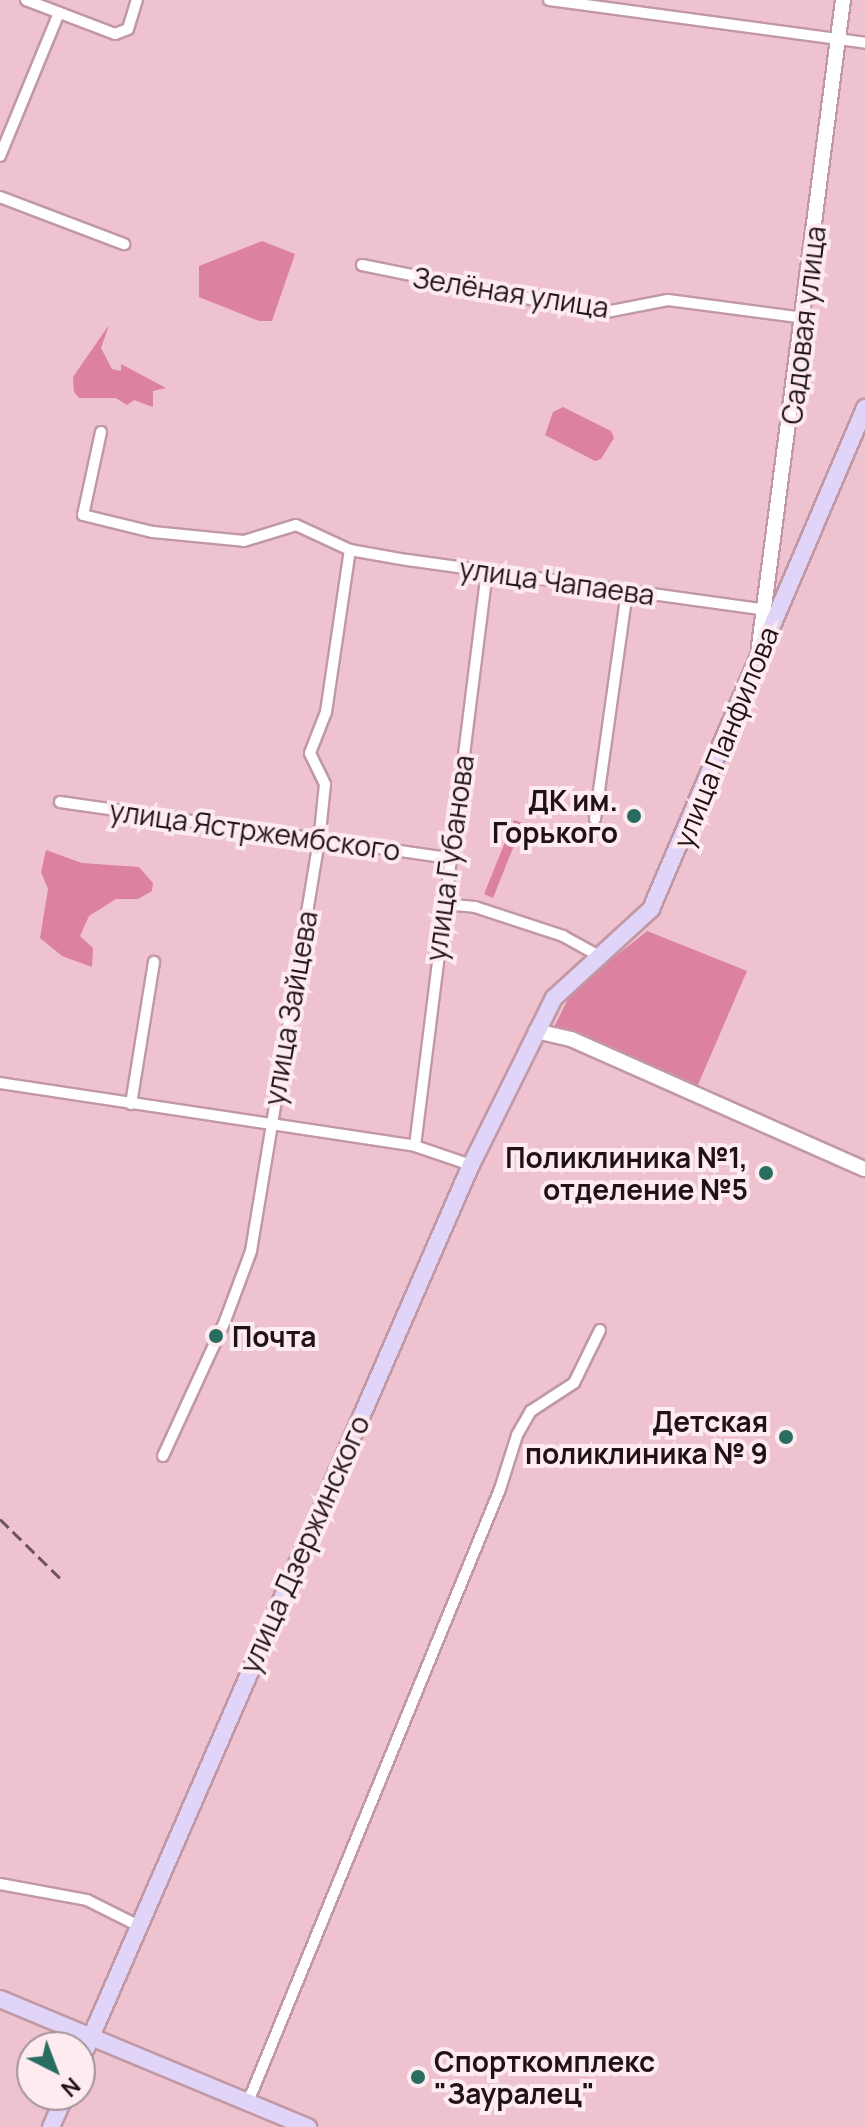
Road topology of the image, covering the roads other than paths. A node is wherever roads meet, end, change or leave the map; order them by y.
1 (26, 0) edge
2 (68, 0) edge
3 (137, 0) edge
4 (549, 0) edge
5 (843, 0) edge
6 (61, 13) junction
7 (838, 40) junction
8 (865, 43) edge
9 (0, 156) edge
10 (0, 197) edge
11 (124, 244) dead end
12 (362, 265) dead end
13 (804, 318) junction
14 (865, 408) edge
15 (101, 432) dead end
16 (350, 550) junction
17 (487, 571) junction
18 (627, 591) junction
19 (770, 610) junction
20 (60, 802) dead end
21 (595, 819) dead end
22 (319, 842) junction
23 (450, 858) junction
24 (442, 904) junction
25 (599, 956) junction
26 (154, 962) dead end
27 (536, 1031) junction
28 (0, 1083) edge
29 (131, 1104) junction
30 (269, 1127) junction
31 (415, 1146) junction
32 (471, 1165) junction
33 (865, 1169) edge
34 (600, 1330) dead end
35 (163, 1456) dead end
36 (0, 1884) edge
37 (139, 1926) junction
38 (0, 1999) edge
39 (76, 2031) edge
40 (93, 2031) edge
41 (96, 2039) edge
42 (248, 2102) junction
43 (308, 2127) edge

1 - 6 street
2 - 6 street
3 - 6 street
4 - 7 street
5 - 7 street, Садовая улица
6 - 9 street
7 - 8 street
7 - 13 street, Садовая улица
10 - 11 street
12 - 13 street, Зелёная улица
13 - 19 street, Садовая улица
14 - 19 main road, улица Панфилова
15 - 16 street, улица Чапаева
16 - 17 street, улица Чапаева
16 - 22 street, улица Зайцева
17 - 18 street, улица Чапаева
17 - 23 street, улица Губанова
18 - 19 street, улица Чапаева
18 - 21 street
19 - 25 main road, улица Панфилова
20 - 22 street, улица Ястржембского
22 - 23 street, улица Ястржембского
22 - 30 street, улица Зайцева
23 - 24 street, улица Губанова
24 - 25 street
24 - 31 street, улица Губанова
25 - 27 main road, улица Панфилова
26 - 29 street
27 - 32 main road, улица Дзержинского
27 - 33 street
28 - 29 street
29 - 30 street
30 - 31 street
30 - 35 street, улица Зайцева
31 - 32 street
32 - 37 main road, улица Дзержинского
34 - 42 street
36 - 37 street
37 - 40 main road, улица Дзержинского
38 - 39 main road
41 - 42 main road
42 - 43 main road

